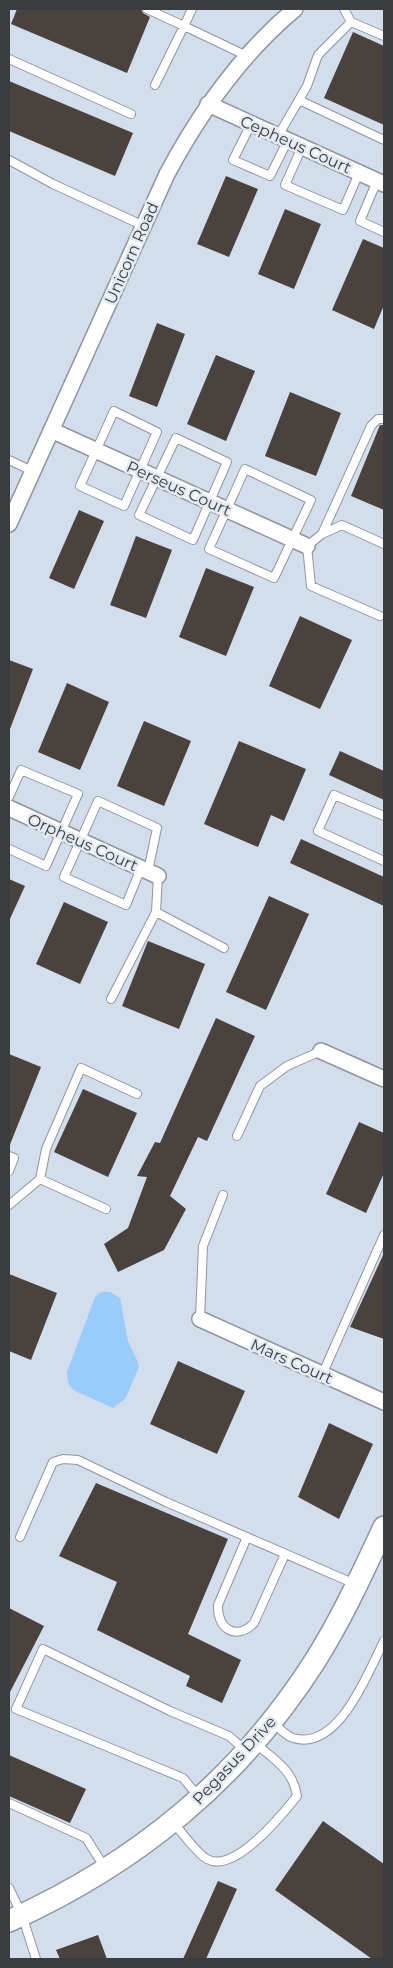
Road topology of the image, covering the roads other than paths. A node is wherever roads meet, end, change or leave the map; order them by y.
1 (147, 9) edge
2 (192, 9) edge
3 (295, 9) edge
4 (344, 9) edge
5 (351, 22) junction
6 (184, 26) junction
7 (384, 36) edge
8 (247, 56) junction
9 (9, 59) edge
10 (156, 85) dead end
11 (299, 100) junction
12 (208, 104) junction
13 (131, 114) dead end
14 (251, 124) junction
15 (283, 138) junction
16 (384, 140) edge
17 (302, 147) junction
18 (9, 160) edge
19 (359, 173) junction
20 (381, 182) edge
21 (144, 226) junction
22 (384, 232) edge
23 (384, 419) edge
24 (51, 430) junction
25 (96, 450) junction
26 (9, 460) edge
27 (141, 470) junction
28 (32, 471) junction
29 (157, 478) junction
30 (209, 502) junction
31 (226, 509) junction
32 (9, 524) edge
33 (322, 534) junction
34 (300, 543) junction
35 (384, 544) edge
36 (380, 616) dead end
37 (9, 797) edge
38 (9, 808) edge
39 (384, 816) edge
40 (61, 832) junction
41 (80, 841) junction
42 (9, 849) edge
43 (384, 861) edge
44 (149, 872) junction
45 (156, 912) junction
46 (224, 948) dead end
47 (111, 1000) dead end
48 (321, 1051) joint
49 (384, 1080) edge
50 (137, 1094) dead end
51 (237, 1136) dead end
52 (9, 1156) edge
53 (9, 1171) edge
54 (40, 1179) junction
55 (223, 1195) dead end
56 (9, 1206) edge
57 (106, 1209) dead end
58 (384, 1235) edge
59 (200, 1319) joint
60 (322, 1375) junction
61 (384, 1400) edge
62 (384, 1526) edge
63 (247, 1537) junction
64 (20, 1538) dead end
65 (285, 1554) junction
66 (356, 1585) junction
67 (384, 1641) edge
68 (272, 1721) junction
69 (251, 1747) junction
70 (200, 1799) junction
71 (9, 1802) edge
72 (173, 1822) junction
73 (106, 1870) junction
74 (9, 1888) edge
75 (15, 1918) edge
76 (36, 1959) edge

1 - 6 lane
2 - 6 lane
3 - 8 street, Unicorn Road
4 - 5 lane
5 - 7 lane
5 - 11 lane
6 - 8 lane
6 - 10 lane
8 - 12 street, Unicorn Road
9 - 13 lane
11 - 15 lane
11 - 16 lane
12 - 14 street, Cepheus Court
12 - 21 street, Unicorn Road
14 - 15 street, Cepheus Court
14 - 15 lane
15 - 17 street, Cepheus Court
17 - 19 street, Cepheus Court
17 - 19 lane
18 - 21 lane
19 - 20 street, Cepheus Court
20 - 22 lane
21 - 24 street, Unicorn Road
23 - 33 lane
24 - 25 street, Perseus Court
24 - 28 street, Unicorn Road
25 - 27 street, Perseus Court
25 - 27 lane
25 - 27 lane
26 - 28 lane
27 - 29 street, Perseus Court
28 - 32 street, Unicorn Road
29 - 30 street, Perseus Court
29 - 30 lane
29 - 30 lane
30 - 31 street, Perseus Court
31 - 34 street, Perseus Court
31 - 34 lane
31 - 34 lane
33 - 34 lane
33 - 35 lane
34 - 36 lane
37 - 40 lane
38 - 40 street, Orpheus Court
39 - 43 lane
40 - 41 street, Orpheus Court
40 - 42 lane
41 - 44 street, Orpheus Court
41 - 44 lane
41 - 44 lane
44 - 45 lane
45 - 46 lane
45 - 47 lane
48 - 49 street
48 - 51 lane
50 - 54 lane
52 - 53 lane
54 - 56 lane
54 - 57 lane
55 - 59 lane
58 - 60 lane
59 - 60 street, Mars Court
60 - 61 street, Mars Court
62 - 66 street, Pegasus Drive
63 - 64 lane
63 - 65 lane
63 - 65 lane
65 - 66 lane
66 - 68 street, Pegasus Drive
67 - 68 lane
68 - 69 street, Pegasus Drive
69 - 70 street, Pegasus Drive
69 - 70 lane
69 - 72 lane
70 - 72 street, Pegasus Drive
71 - 73 lane
72 - 73 street, Pegasus Drive
73 - 75 street, Pegasus Drive
74 - 75 lane
75 - 76 lane

